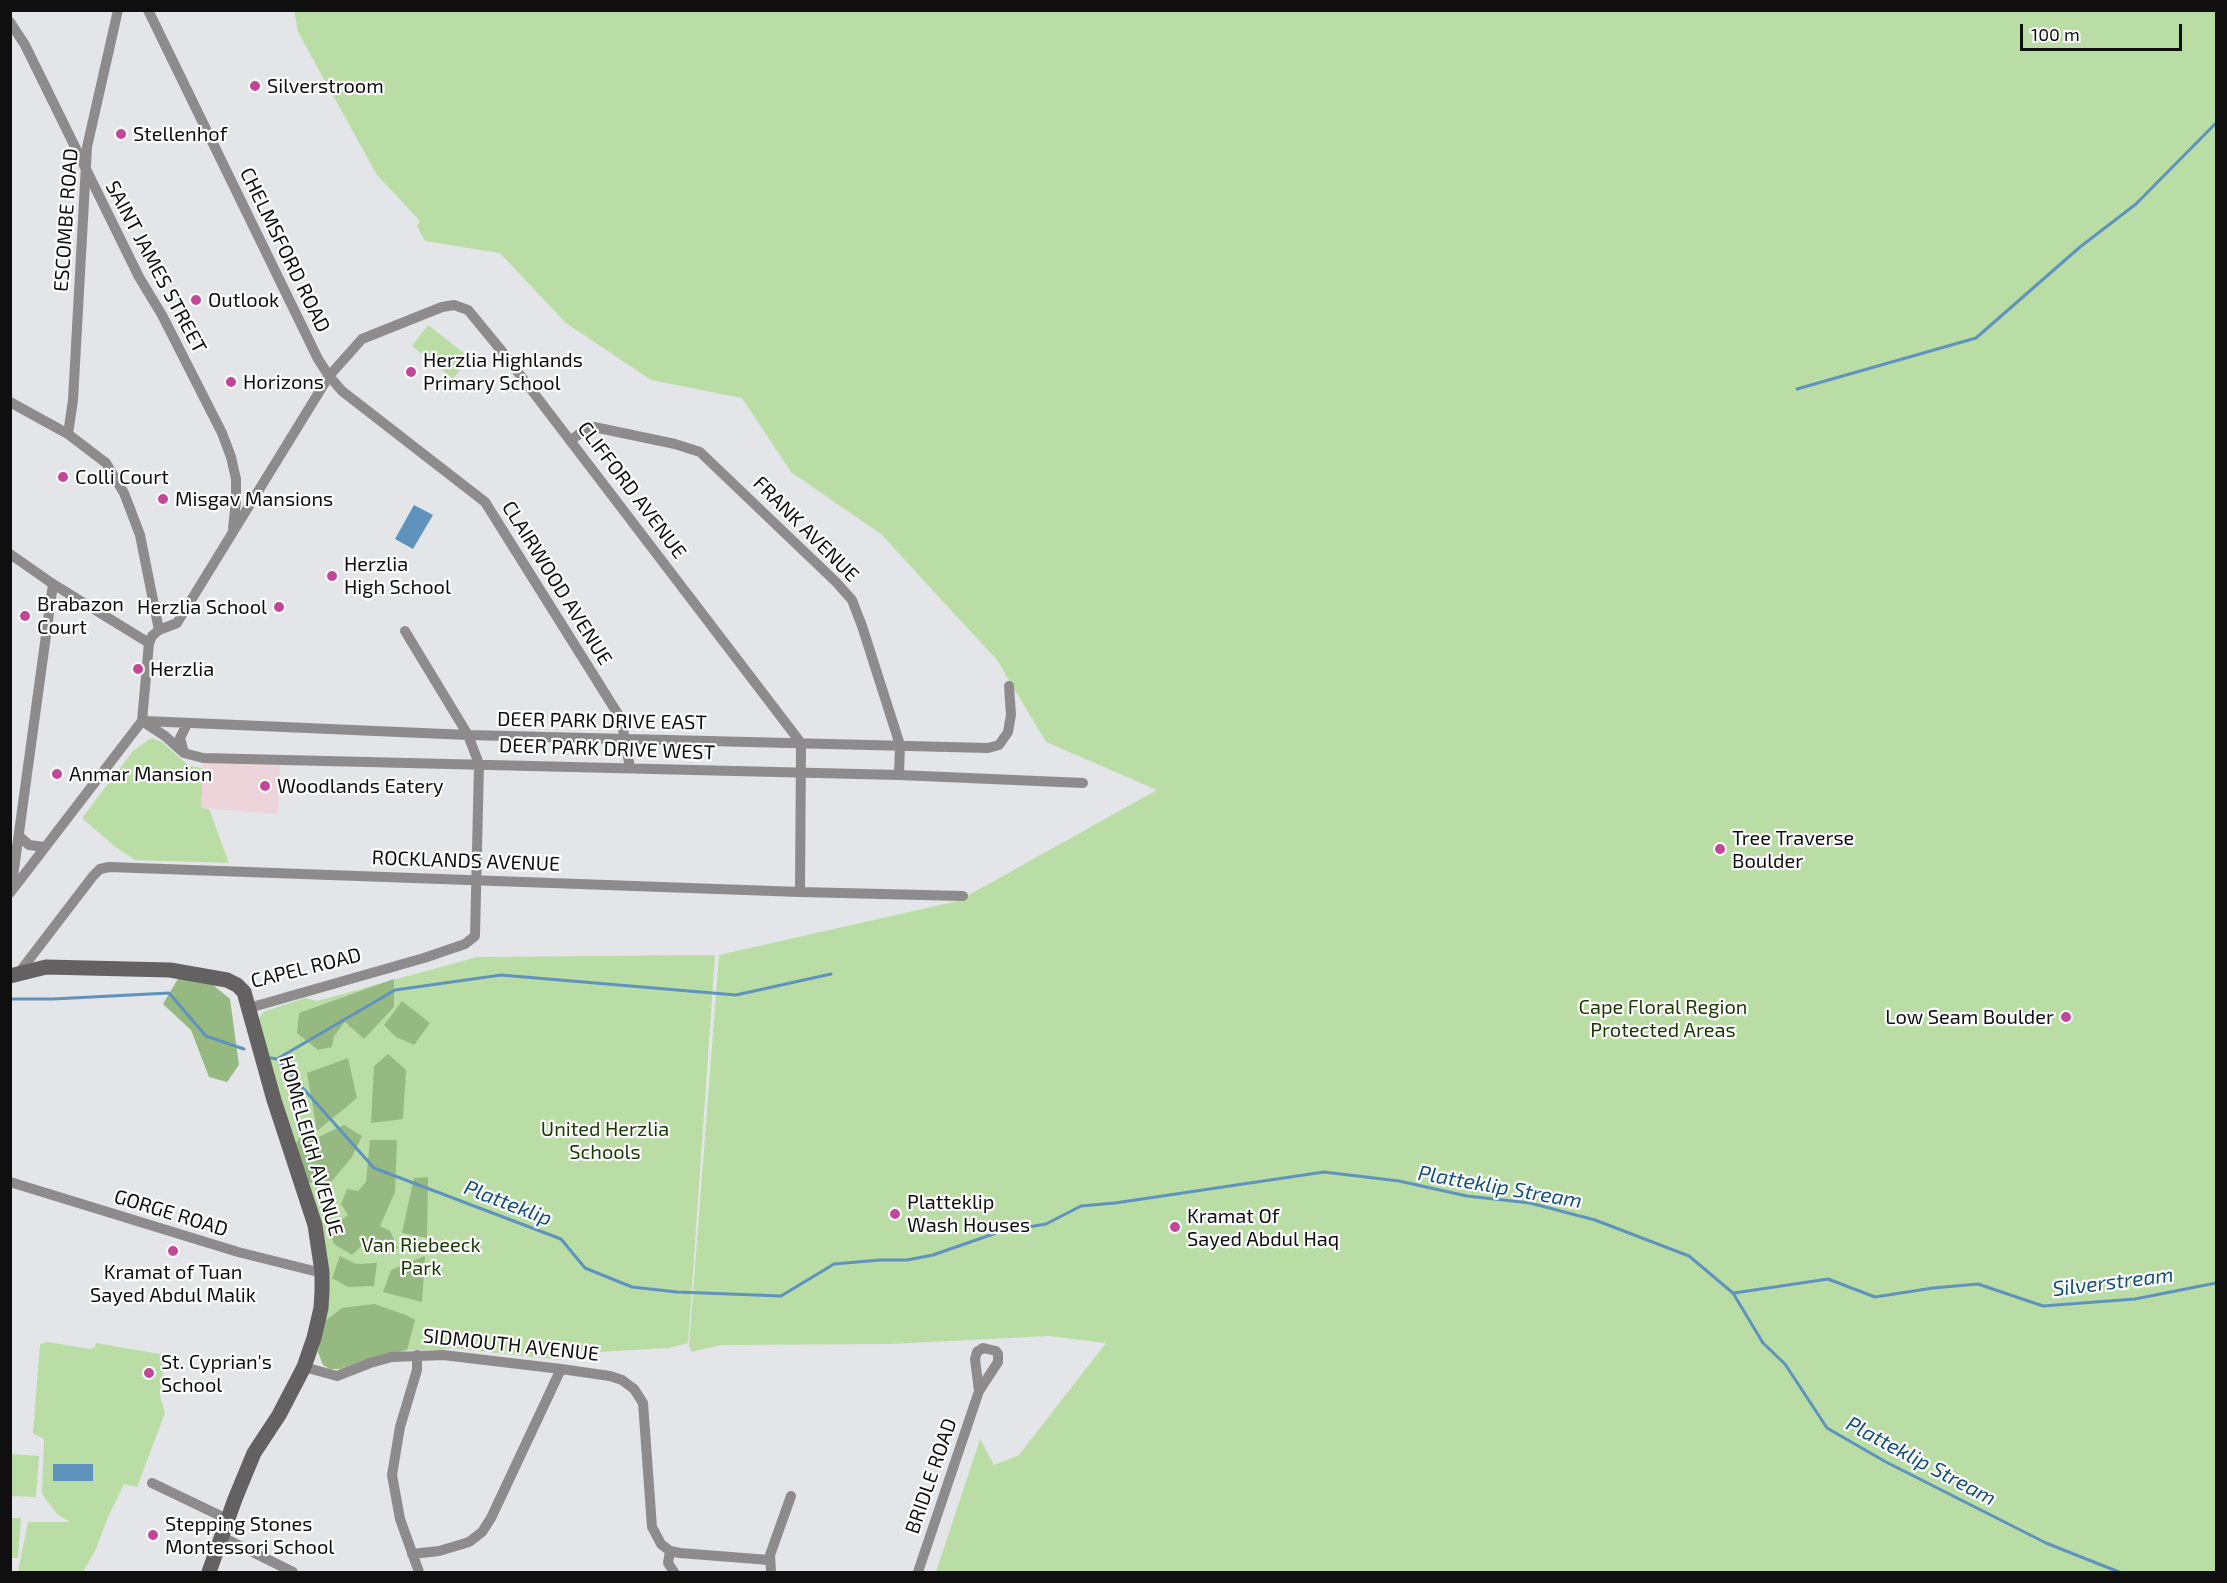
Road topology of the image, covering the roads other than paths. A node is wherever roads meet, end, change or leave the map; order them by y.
1 (118, 10) edge
2 (148, 10) edge
3 (10, 22) edge
4 (86, 172) junction
5 (329, 376) junction
6 (10, 402) edge
7 (68, 434) junction
8 (571, 440) junction
9 (231, 537) junction
10 (10, 554) edge
11 (54, 584) junction
12 (159, 630) junction
13 (405, 631) dead end
14 (149, 643) junction
15 (1010, 686) dead end
16 (142, 721) junction
17 (187, 724) junction
18 (468, 735) junction
19 (624, 738) junction
20 (801, 743) junction
21 (900, 745) junction
22 (184, 753) junction
23 (479, 764) junction
24 (630, 768) junction
25 (803, 772) junction
26 (899, 775) junction
27 (1083, 783) dead end
28 (19, 836) junction
29 (45, 847) junction
30 (477, 879) junction
31 (11, 892) edge
32 (800, 892) junction
33 (963, 896) dead end
34 (14, 975) edge
35 (249, 1008) junction
36 (10, 1182) edge
37 (322, 1273) junction
38 (417, 1355) junction
39 (304, 1367) junction
40 (561, 1369) junction
41 (979, 1391) dead end
42 (152, 1483) dead end
43 (791, 1496) dead end
44 (227, 1519) junction
45 (222, 1537) junction
46 (670, 1551) junction
47 (412, 1554) junction
48 (769, 1560) junction
49 (209, 1572) edge
50 (293, 1572) edge
51 (419, 1572) edge
52 (674, 1572) edge
53 (771, 1572) edge
54 (918, 1572) edge

1 - 4 street, ESCOMBE ROAD
2 - 5 street, CHELMSFORD ROAD
3 - 4 street, SAINT JAMES STREET
4 - 7 street, ESCOMBE ROAD
4 - 9 street, SAINT JAMES STREET
5 - 8 street, CLIFFORD AVENUE
5 - 9 street
5 - 19 street, CLAIRWOOD AVENUE
6 - 7 street
7 - 12 street
8 - 20 street, CLIFFORD AVENUE
8 - 21 street, FRANK AVENUE
9 - 12 street
10 - 11 street
11 - 14 street
11 - 28 street
12 - 14 street
13 - 18 street
14 - 16 street
15 - 21 street, DEER PARK DRIVE EAST
16 - 17 street, DEER PARK DRIVE EAST
16 - 22 street
16 - 29 street
17 - 18 street, DEER PARK DRIVE EAST
17 - 22 street
18 - 19 street, DEER PARK DRIVE EAST
18 - 23 street
19 - 20 street, DEER PARK DRIVE EAST
19 - 24 street, CLAIRWOOD AVENUE
20 - 21 street, DEER PARK DRIVE EAST
20 - 25 street
21 - 26 street, FRANK AVENUE
22 - 23 street, DEER PARK DRIVE WEST
23 - 24 street, DEER PARK DRIVE WEST
23 - 30 street
24 - 25 street, DEER PARK DRIVE WEST
25 - 26 street, DEER PARK DRIVE WEST
25 - 32 street
26 - 27 street, DEER PARK DRIVE WEST
28 - 29 street
28 - 31 street
29 - 31 street
30 - 32 street, ROCKLANDS AVENUE
30 - 34 street, ROCKLANDS AVENUE
30 - 35 street, CAPEL ROAD
32 - 33 street, ROCKLANDS AVENUE
34 - 35 street, CAPEL ROAD
35 - 37 street, HOMELEIGH AVENUE
36 - 37 street, GORGE ROAD
37 - 39 street, HOMELEIGH AVENUE
38 - 39 street, SIDMOUTH AVENUE
38 - 40 street, SIDMOUTH AVENUE
38 - 47 street
39 - 44 street
40 - 46 street, SIDMOUTH AVENUE
40 - 47 street
41 - 54 street, BRIDLE ROAD
42 - 44 street
43 - 48 street
44 - 45 street
45 - 49 street
45 - 50 street
46 - 48 street
46 - 52 street
47 - 51 street
48 - 53 street

